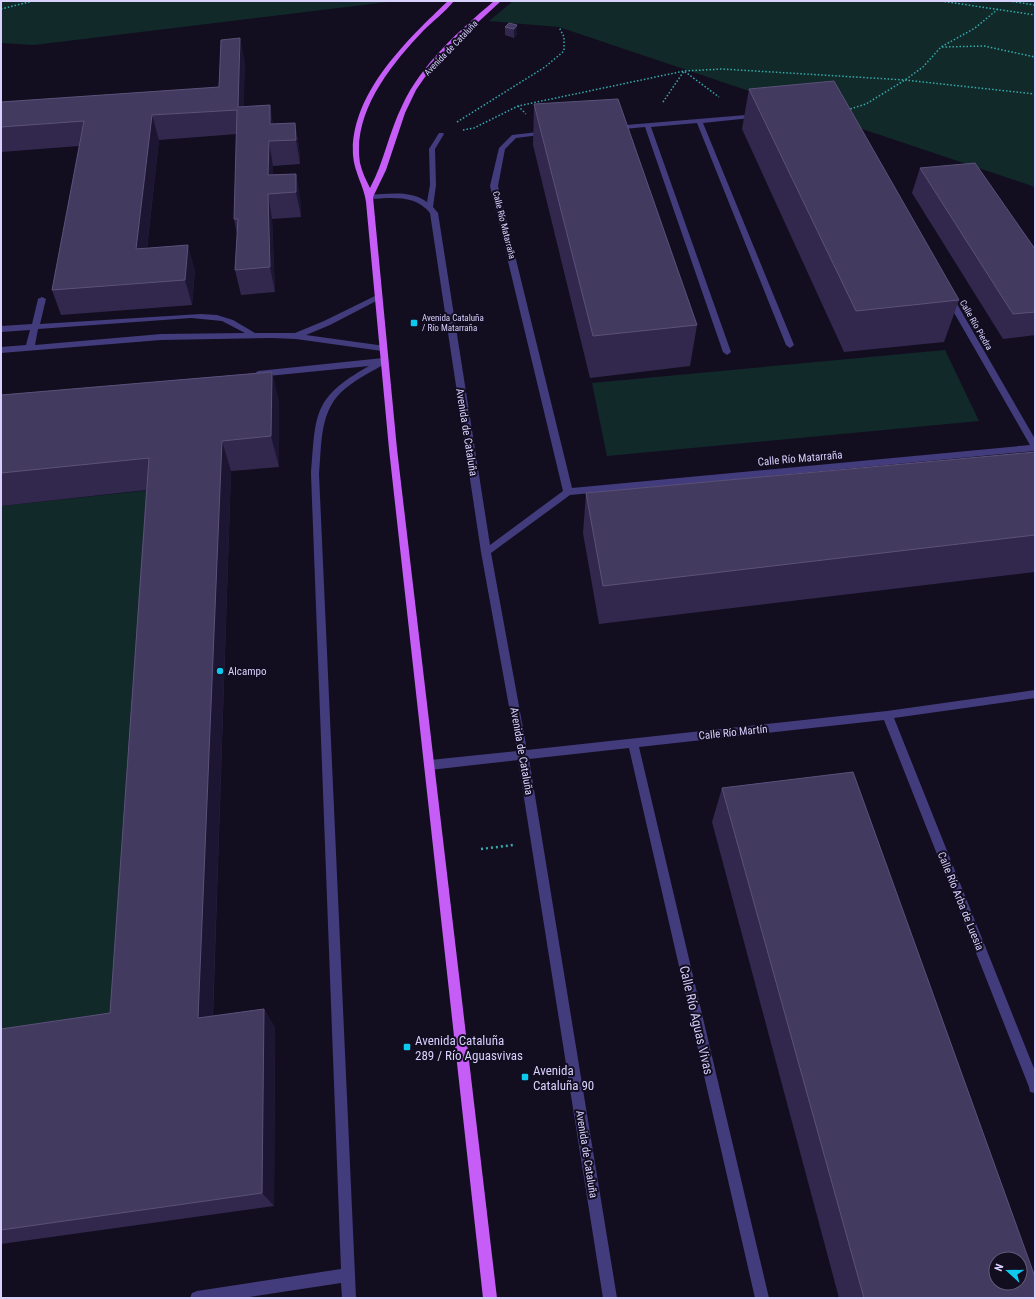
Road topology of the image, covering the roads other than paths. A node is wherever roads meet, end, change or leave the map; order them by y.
1 (451, 1) edge
2 (498, 1) edge
3 (766, 115) edge
4 (699, 120) junction
5 (647, 125) junction
6 (610, 128) edge
7 (557, 132) edge
8 (440, 134) road end
9 (369, 197) junction
10 (430, 206) junction
11 (943, 287) edge
12 (377, 297) junction
13 (42, 299) dead end
14 (35, 326) junction
15 (1, 329) edge
16 (253, 335) junction
17 (296, 336) junction
18 (790, 345) dead end
19 (30, 347) junction
20 (382, 348) junction
21 (1, 350) edge
22 (727, 352) dead end
23 (383, 361) junction
24 (250, 374) edge
25 (1035, 447) edge
26 (568, 492) junction
27 (486, 552) junction
28 (1035, 694) edge
29 (887, 715) junction
30 (633, 743) junction
31 (523, 755) junction
32 (430, 765) junction
33 (1035, 1087) edge
34 (347, 1275) junction
35 (197, 1298) edge
36 (349, 1298) edge
37 (490, 1298) edge
38 (610, 1298) edge
39 (762, 1298) edge

1 - 9 main road
2 - 9 main road, Avenida de Cataluña
3 - 4 street
4 - 5 street
4 - 18 street
5 - 6 street
5 - 22 street
7 - 26 street, Calle Río Matarraña
8 - 10 street, Avenida de Cataluña
9 - 10 street
9 - 12 main road
10 - 27 street, Avenida de Cataluña
11 - 25 street, Calle Río Piedra
12 - 17 street
12 - 20 main road
13 - 14 street
14 - 15 street
14 - 16 street
14 - 19 street
16 - 17 street
16 - 19 street
17 - 20 street
19 - 21 street
20 - 23 main road
23 - 24 street
23 - 32 main road
23 - 34 street
25 - 26 street, Calle Río Matarraña
26 - 27 street
27 - 31 street, Avenida de Cataluña
28 - 29 street, Calle Río Martín
29 - 30 street, Calle Río Martín
29 - 33 street, Calle Río Arba de Luesia
30 - 31 street, Calle Río Martín
30 - 39 street, Calle Río Aguas Vivas
31 - 32 street, Calle Río Martín
31 - 38 street, Avenida de Cataluña
32 - 37 main road
34 - 35 street
34 - 36 street

